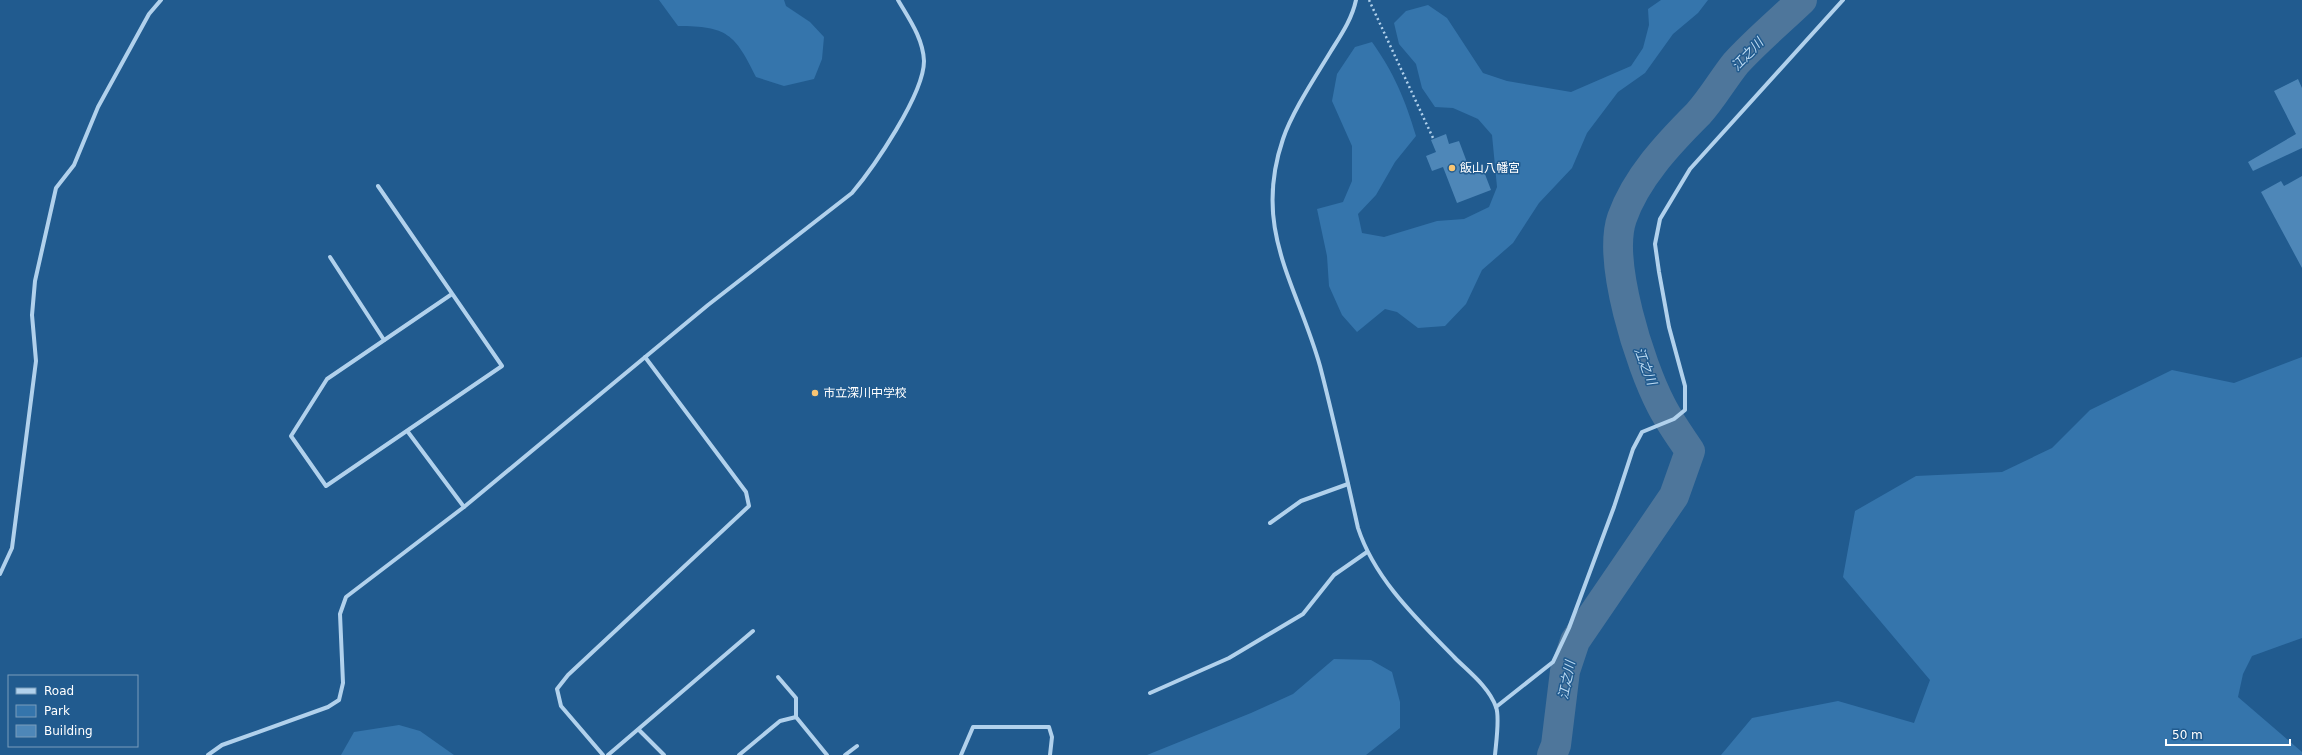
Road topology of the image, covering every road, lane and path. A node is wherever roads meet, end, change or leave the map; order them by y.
1 (161, 0) edge
2 (898, 0) edge
3 (1356, 0) edge
4 (1370, 0) edge
5 (1843, 0) edge
6 (1433, 138) dead end
7 (378, 186) dead end
8 (330, 258) dead end
9 (452, 294) junction
10 (384, 340) junction
11 (645, 357) junction
12 (408, 432) junction
13 (1348, 484) junction
14 (464, 507) junction
15 (1270, 523) dead end
16 (1367, 552) junction
17 (0, 574) edge
18 (753, 631) dead end
19 (778, 677) dead end
20 (1150, 693) dead end
21 (1496, 707) junction
22 (796, 717) junction
23 (639, 730) junction
24 (857, 746) dead end
25 (208, 755) edge
26 (603, 755) edge
27 (608, 755) edge
28 (664, 755) edge
29 (739, 755) edge
30 (827, 755) edge
31 (845, 755) edge
32 (961, 755) edge
33 (1050, 755) edge
34 (1495, 755) edge

1 - 17 street
2 - 11 street
3 - 13 street
4 - 6 path
5 - 21 street
7 - 9 street
8 - 10 street
9 - 10 street
9 - 12 street
10 - 12 street
11 - 14 street
11 - 26 street
12 - 14 street
13 - 15 street
13 - 16 street
14 - 25 street
16 - 20 street
16 - 21 street
18 - 23 street
19 - 22 street
21 - 34 street
22 - 29 street
22 - 30 street
23 - 27 street
23 - 28 street
24 - 31 street
32 - 33 street

